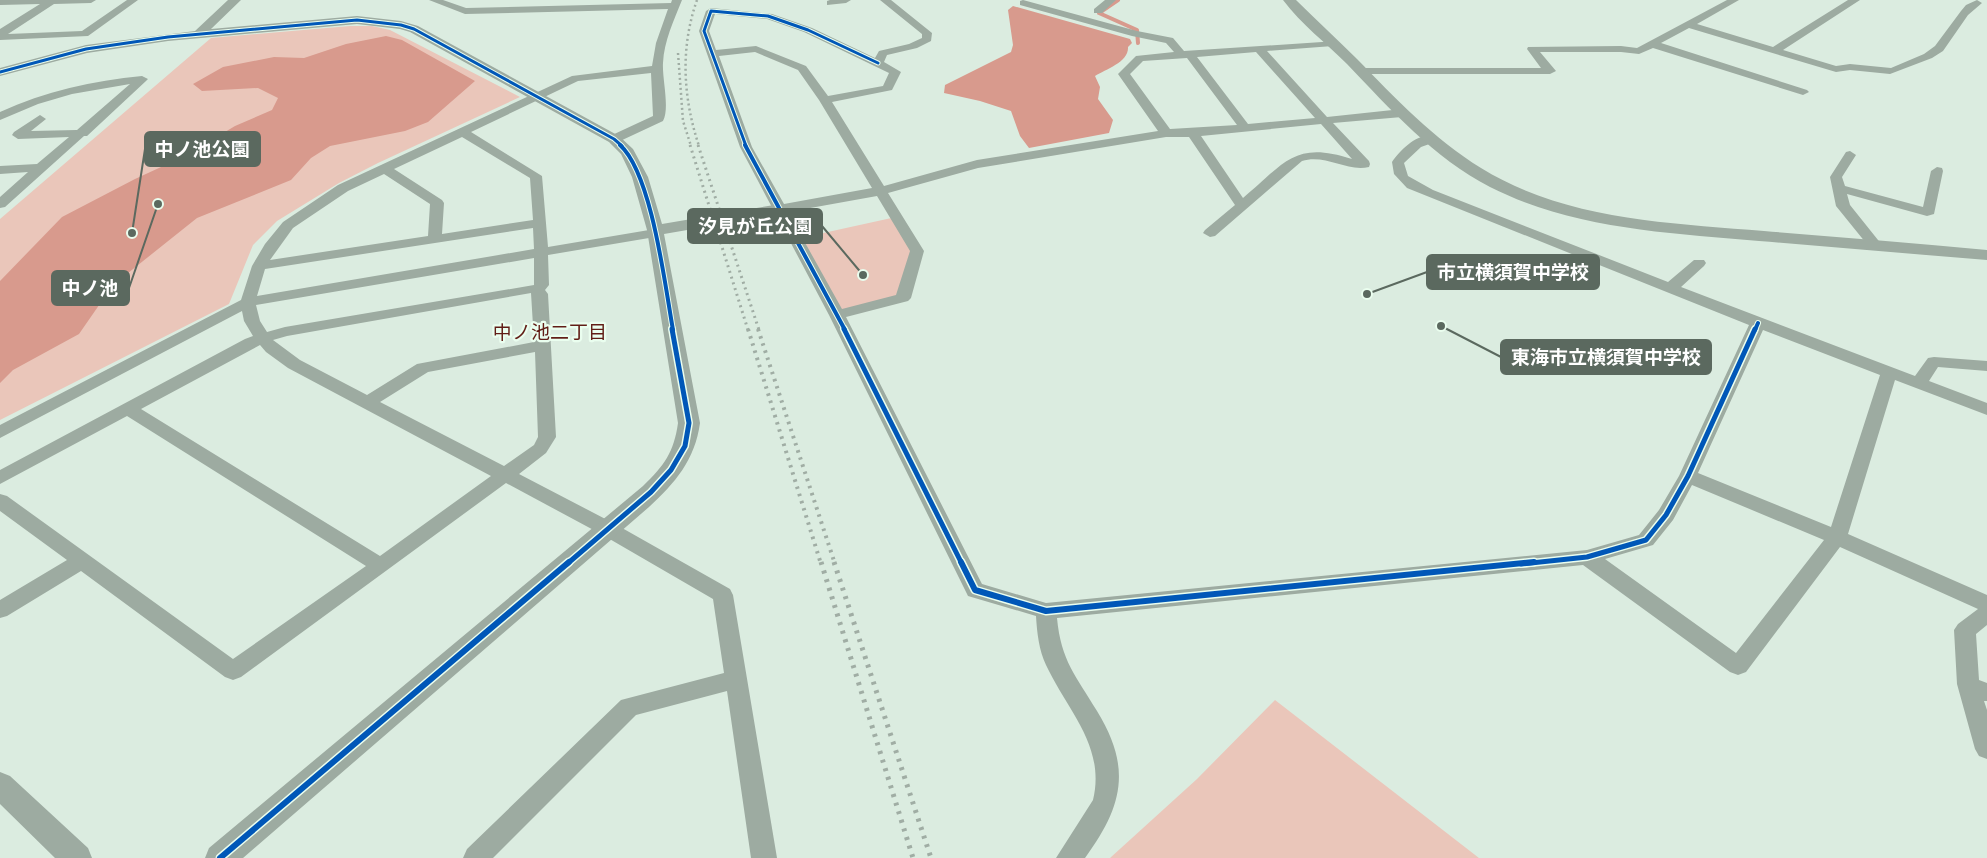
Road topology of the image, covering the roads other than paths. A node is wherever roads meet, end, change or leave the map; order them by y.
1 (91, 0) edge
2 (133, 0) edge
3 (235, 0) edge
4 (434, 0) edge
5 (566, 0) edge
6 (846, 0) edge
7 (885, 0) edge
8 (1111, 0) edge
9 (1288, 0) edge
10 (1734, 0) edge
11 (1855, 0) edge
12 (1961, 0) edge
13 (51, 1) edge
14 (0, 2) edge
15 (676, 3) edge
16 (830, 3) dead end
17 (1023, 3) dead end
18 (1980, 3) edge
19 (561, 10) junction
20 (1098, 11) dead end
21 (1689, 26) junction
22 (84, 34) junction
23 (198, 34) junction
24 (0, 35) edge
25 (1333, 43) junction
26 (1652, 44) junction
27 (88, 45) dead end
28 (1258, 48) junction
29 (1774, 51) junction
30 (711, 54) junction
31 (1185, 54) junction
32 (878, 63) junction
33 (657, 69) junction
34 (1361, 71) junction
35 (0, 72) edge
36 (1803, 92) dead end
37 (535, 96) junction
38 (825, 100) junction
39 (0, 106) edge
40 (13, 110) junction
41 (1402, 113) junction
42 (0, 116) edge
43 (40, 119) dead end
44 (1324, 120) junction
45 (1245, 128) junction
46 (461, 131) junction
47 (83, 133) junction
48 (1193, 133) junction
49 (1166, 134) junction
50 (614, 139) junction
51 (1431, 140) junction
52 (1850, 155) dead end
53 (41, 168) junction
54 (384, 168) junction
55 (0, 170) edge
56 (1937, 171) dead end
57 (1838, 188) junction
58 (880, 191) junction
59 (0, 204) edge
60 (1242, 206) junction
61 (774, 210) junction
62 (540, 223) junction
63 (655, 232) junction
64 (1210, 233) dead end
65 (435, 239) junction
66 (1875, 244) junction
67 (542, 253) junction
68 (1987, 256) edge
69 (1699, 263) dead end
70 (259, 266) junction
71 (1671, 288) junction
72 (537, 290) junction
73 (248, 302) junction
74 (837, 316) junction
75 (1758, 323) junction
76 (263, 338) junction
77 (542, 346) junction
78 (1987, 366) edge
79 (1889, 372) junction
80 (1918, 383) junction
81 (368, 402) junction
82 (128, 409) junction
83 (1987, 409) edge
84 (0, 432) edge
85 (504, 474) junction
86 (1688, 476) junction
87 (0, 478) edge
88 (0, 501) edge
89 (608, 529) junction
90 (1837, 537) junction
91 (1587, 557) junction
92 (82, 561) junction
93 (381, 566) junction
94 (1987, 604) edge
95 (0, 610) edge
96 (1046, 611) junction
97 (1987, 614) edge
98 (736, 678) junction
99 (1978, 689) edge
100 (1987, 749) edge
101 (0, 785) edge
102 (77, 858) edge
103 (220, 858) edge
104 (476, 858) edge
105 (764, 858) edge
106 (1069, 858) edge

1 - 13 street
2 - 22 street
3 - 23 street
4 - 19 street
5 - 19 street
6 - 16 street
7 - 32 street
8 - 20 street
9 - 25 street
10 - 21 street
11 - 29 street
12 - 18 street
13 - 14 street
13 - 24 street
15 - 19 street
15 - 33 street
17 - 31 street
18 - 29 street
21 - 26 street
21 - 29 street
22 - 24 street
22 - 27 street
23 - 35 street
23 - 37 street
25 - 28 street
25 - 34 street
26 - 34 street
26 - 36 street
28 - 31 street
28 - 44 street
30 - 32 street
30 - 38 street
30 - 61 street
31 - 45 street
31 - 49 street
32 - 38 street
33 - 37 street
33 - 50 street
34 - 41 street
37 - 46 street
37 - 50 street
38 - 58 street
39 - 40 street
40 - 42 street
40 - 47 street
41 - 44 street
41 - 51 street
43 - 47 street
44 - 45 street
44 - 60 street
45 - 48 street
46 - 54 street
46 - 62 street
47 - 53 street
48 - 49 street
48 - 60 street
49 - 58 street
50 - 63 street
51 - 66 street
51 - 71 street
52 - 57 street
53 - 55 street
53 - 59 street
54 - 65 street
54 - 70 street
56 - 57 street
57 - 66 street
58 - 61 street
58 - 74 street
60 - 64 street
61 - 63 street
61 - 74 street
62 - 65 street
62 - 67 street
63 - 67 street
63 - 89 street
65 - 70 street
66 - 68 street
67 - 72 street
67 - 73 street
69 - 71 street
70 - 73 street
71 - 75 street
72 - 76 street
72 - 77 street
73 - 76 street
73 - 84 street
74 - 96 street
75 - 79 street
75 - 86 street
76 - 81 street
76 - 82 street
77 - 81 street
77 - 85 street
78 - 80 street
79 - 80 street
79 - 90 street
80 - 83 street
81 - 85 street
82 - 87 street
82 - 93 street
85 - 89 street
85 - 93 street
86 - 90 street
86 - 91 street
88 - 92 street
89 - 98 street
89 - 103 street
90 - 91 street
90 - 94 street
91 - 96 street
92 - 93 street
92 - 95 street
96 - 106 street
97 - 99 street
98 - 104 street
98 - 105 street
99 - 100 street
101 - 102 street

